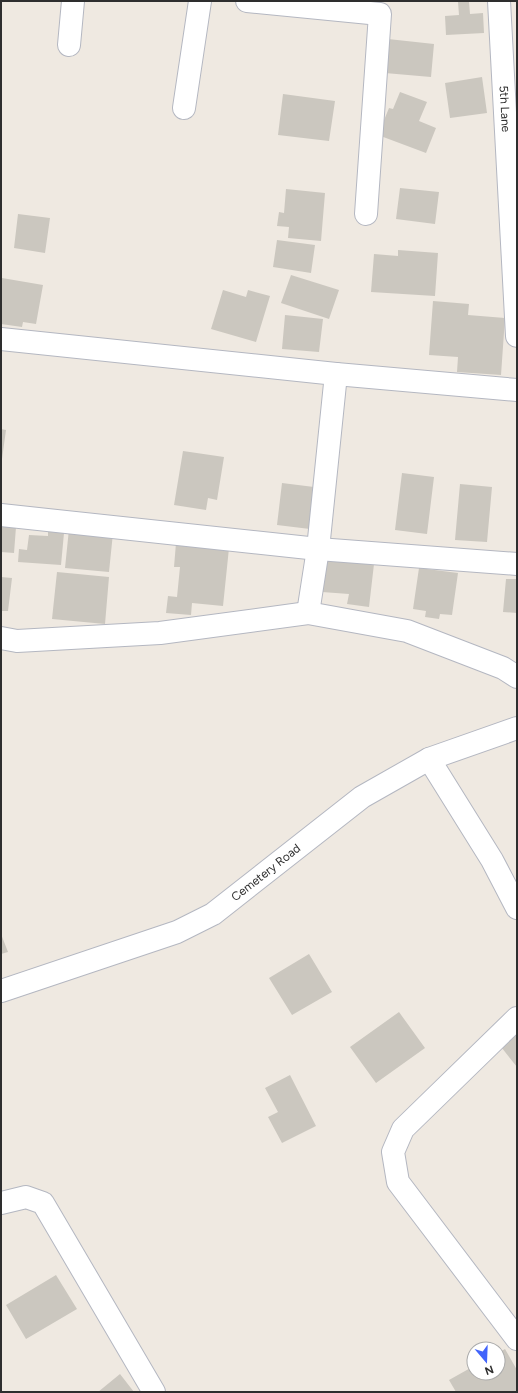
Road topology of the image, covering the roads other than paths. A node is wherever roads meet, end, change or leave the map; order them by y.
1 (73, 1) edge
2 (200, 1) edge
3 (247, 1) edge
4 (499, 1) edge
5 (69, 45) dead end
6 (184, 108) dead end
7 (366, 214) dead end
8 (517, 336) edge
9 (1, 339) edge
10 (336, 374) junction
11 (517, 390) edge
12 (1, 515) edge
13 (318, 549) junction
14 (517, 564) edge
15 (308, 613) junction
16 (1, 638) edge
17 (517, 678) edge
18 (517, 728) edge
19 (429, 759) junction
20 (517, 908) edge
21 (1, 991) edge
22 (517, 1018) edge
23 (1, 1203) edge
24 (517, 1340) edge
25 (154, 1392) edge

1 - 5 street
2 - 6 street
3 - 7 street
4 - 8 street, 5th Lane
9 - 10 street
10 - 11 street
10 - 13 street
12 - 13 street
13 - 14 street
13 - 15 street
15 - 16 street
15 - 17 street
18 - 19 street, Cemetery Road
19 - 20 street
19 - 21 street, Cemetery Road
22 - 24 street
23 - 25 street

